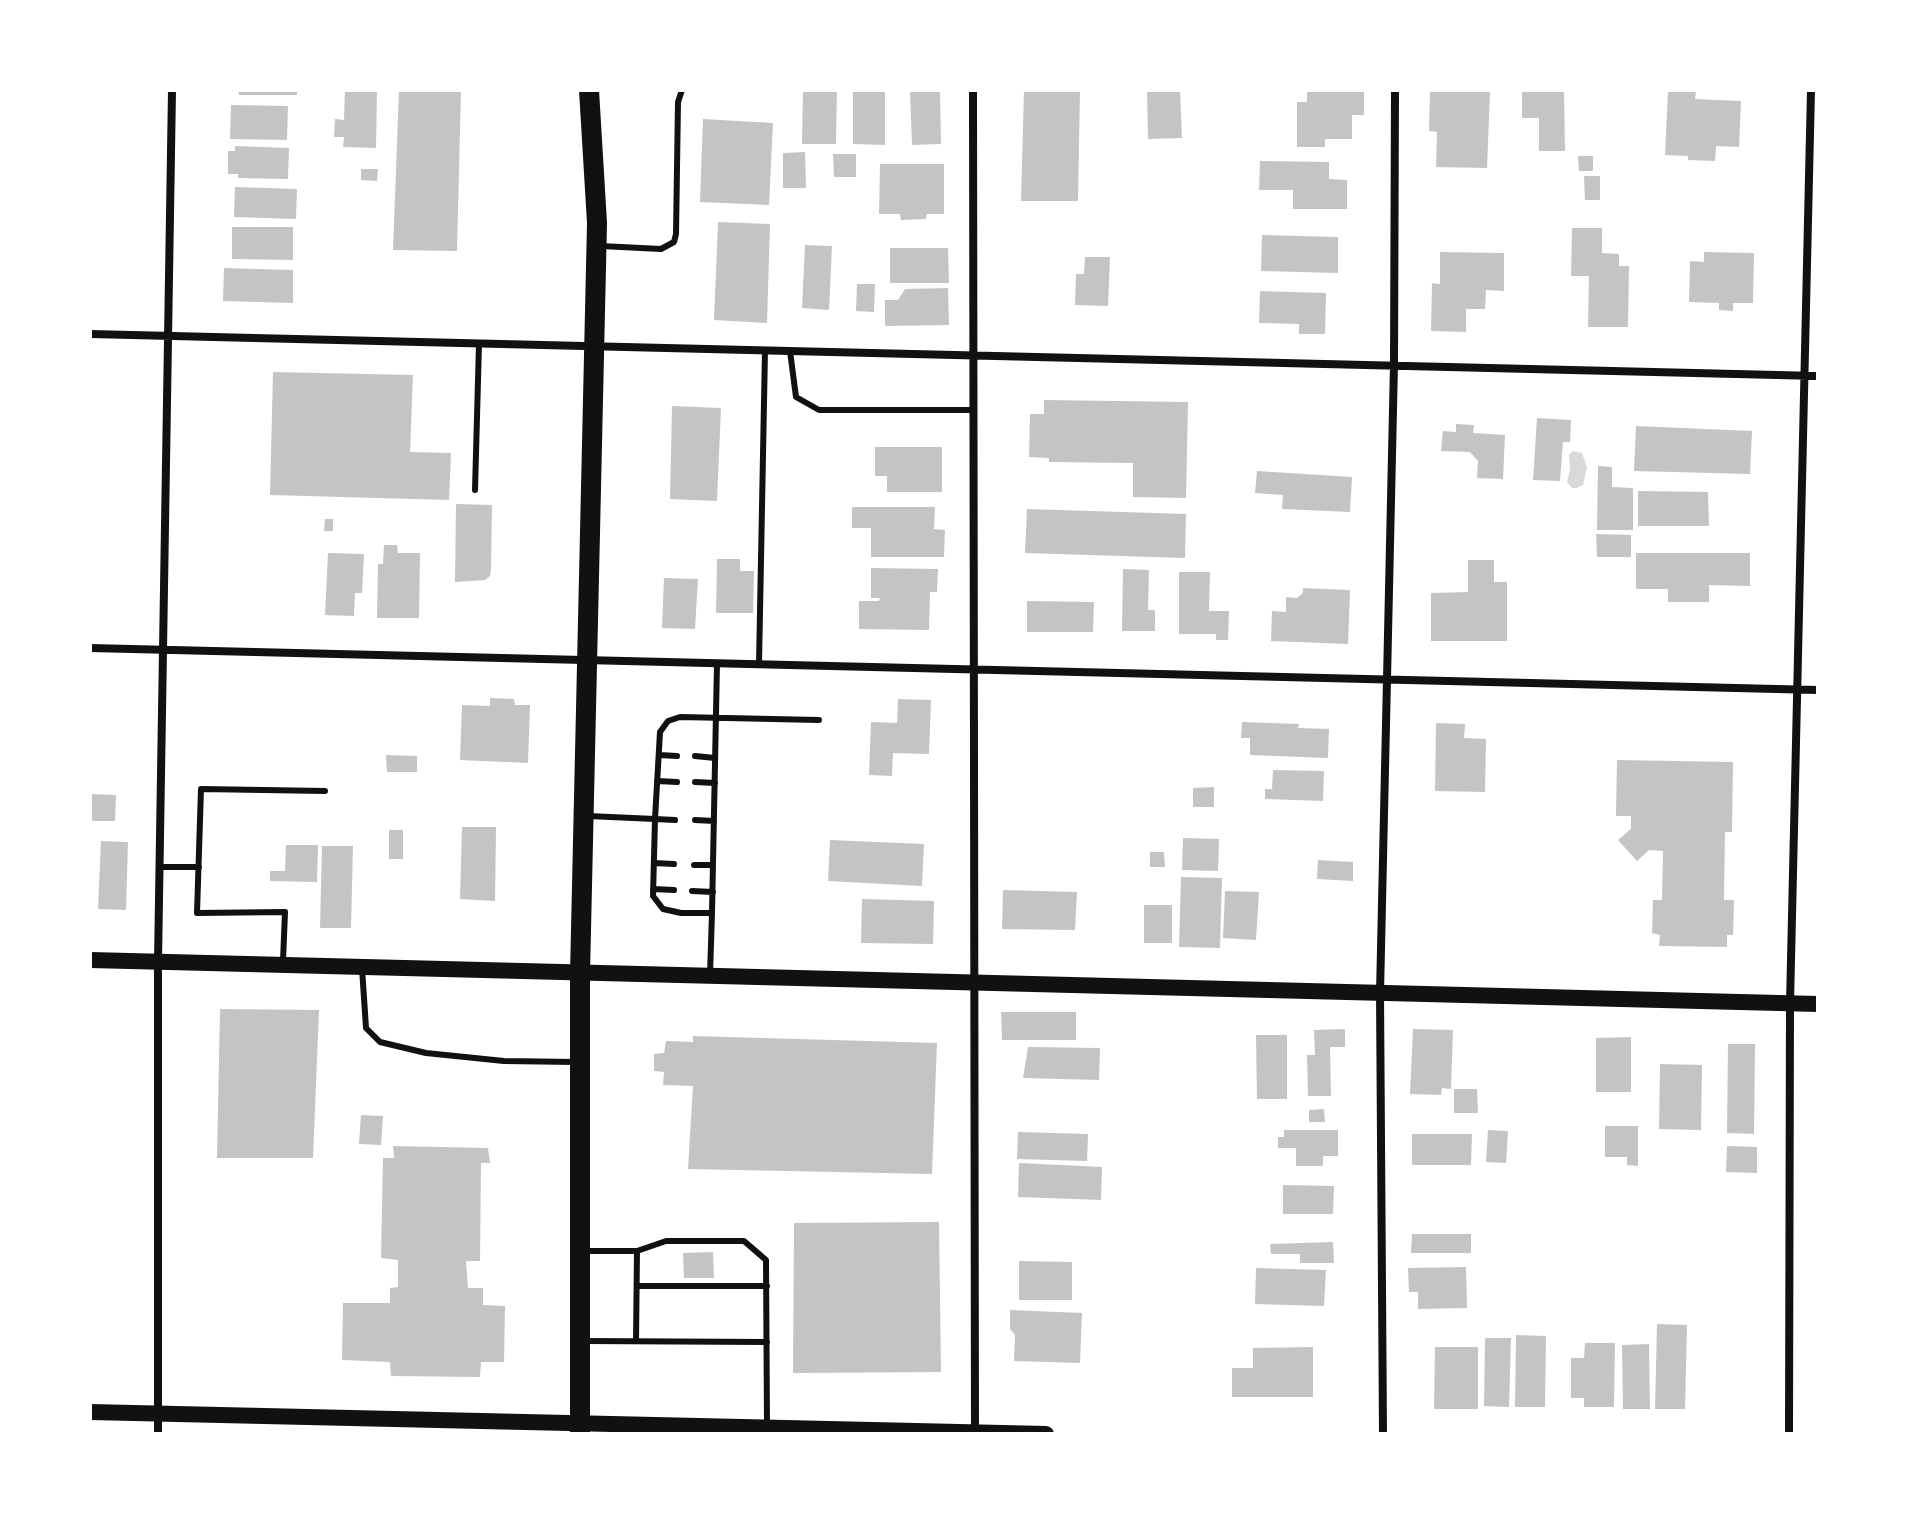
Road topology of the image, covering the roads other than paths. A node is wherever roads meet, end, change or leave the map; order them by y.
1 (172, 90) edge
2 (589, 90) edge
3 (682, 90) edge
4 (973, 90) edge
5 (1395, 90) edge
6 (1811, 90) edge
7 (597, 246) junction
8 (90, 334) edge
9 (168, 336) junction
10 (479, 344) junction
11 (596, 346) junction
12 (765, 350) junction
13 (790, 351) junction
14 (973, 355) junction
15 (1394, 365) junction
16 (1806, 375) junction
17 (1818, 376) edge
18 (973, 410) junction
19 (475, 490) dead end
20 (90, 648) edge
21 (163, 649) junction
22 (588, 660) junction
23 (717, 663) junction
24 (759, 664) junction
25 (973, 669) junction
26 (1386, 680) junction
27 (1797, 690) junction
28 (1818, 690) edge
29 (716, 720) junction
30 (819, 720) dead end
31 (659, 755) junction
32 (677, 756) dead end
33 (695, 756) dead end
34 (715, 758) junction
35 (657, 781) junction
36 (677, 782) dead end
37 (695, 782) dead end
38 (715, 783) junction
39 (325, 791) dead end
40 (584, 816) junction
41 (655, 819) junction
42 (675, 820) dead end
43 (695, 820) dead end
44 (714, 821) junction
45 (654, 863) junction
46 (674, 864) dead end
47 (694, 865) dead end
48 (713, 865) junction
49 (160, 867) junction
50 (199, 867) junction
51 (653, 889) junction
52 (674, 890) dead end
53 (692, 891) dead end
54 (713, 892) junction
55 (712, 913) junction
56 (90, 960) edge
57 (158, 961) junction
58 (283, 965) junction
59 (362, 968) junction
60 (580, 974) junction
61 (710, 977) junction
62 (974, 984) junction
63 (1380, 993) junction
64 (1790, 1003) junction
65 (1818, 1004) edge
66 (580, 1062) junction
67 (581, 1251) junction
68 (637, 1251) junction
69 (637, 1286) junction
70 (767, 1286) junction
71 (581, 1341) junction
72 (636, 1341) junction
73 (767, 1342) junction
74 (90, 1412) edge
75 (158, 1415) junction
76 (767, 1427) junction
77 (495, 1428) edge
78 (580, 1428) edge
79 (744, 1430) edge
80 (975, 1433) edge
81 (158, 1434) edge
82 (1046, 1434) edge
83 (1383, 1434) edge
84 (1789, 1434) edge

1 - 9 street
2 - 7 main road
3 - 7 lane
4 - 14 street
5 - 15 street
6 - 16 street
7 - 11 main road
8 - 9 street
9 - 10 street
9 - 21 street
10 - 11 street
10 - 19 lane
11 - 12 street
11 - 22 main road
12 - 13 street
12 - 24 lane
13 - 14 street
13 - 18 lane
14 - 15 street
14 - 18 street
15 - 16 street
15 - 26 street
16 - 17 street
16 - 27 street
18 - 25 street
20 - 21 street
21 - 22 street
21 - 49 street
22 - 23 street
22 - 40 main road
23 - 24 street
23 - 29 lane
24 - 25 street
25 - 26 street
25 - 62 street
26 - 27 street
26 - 63 street
27 - 28 street
27 - 64 street
29 - 30 lane
29 - 31 lane
29 - 34 lane
31 - 32 lane
31 - 35 lane
33 - 34 lane
34 - 38 lane
35 - 36 lane
35 - 41 lane
37 - 38 lane
38 - 44 lane
39 - 50 lane
40 - 41 lane
40 - 60 main road
41 - 42 lane
41 - 45 lane
43 - 44 lane
44 - 48 lane
45 - 46 lane
45 - 51 lane
47 - 48 lane
48 - 54 lane
49 - 50 lane
49 - 57 street
50 - 58 lane
51 - 52 lane
51 - 55 lane
53 - 54 lane
54 - 55 lane
55 - 61 lane
56 - 57 main road
57 - 58 main road
57 - 75 street
58 - 59 main road
59 - 60 main road
59 - 66 lane
60 - 61 main road
60 - 66 main road
61 - 62 main road
62 - 63 main road
62 - 80 street
63 - 64 main road
63 - 83 street
64 - 65 main road
64 - 84 street
66 - 67 main road
67 - 68 lane
67 - 71 main road
68 - 69 lane
68 - 70 lane
69 - 70 lane
69 - 72 lane
70 - 73 lane
71 - 72 lane
71 - 78 main road
72 - 73 lane
73 - 76 lane
74 - 75 main road
75 - 77 main road
75 - 81 street
76 - 79 main road
76 - 80 main road
77 - 78 main road
78 - 79 main road
80 - 82 main road

